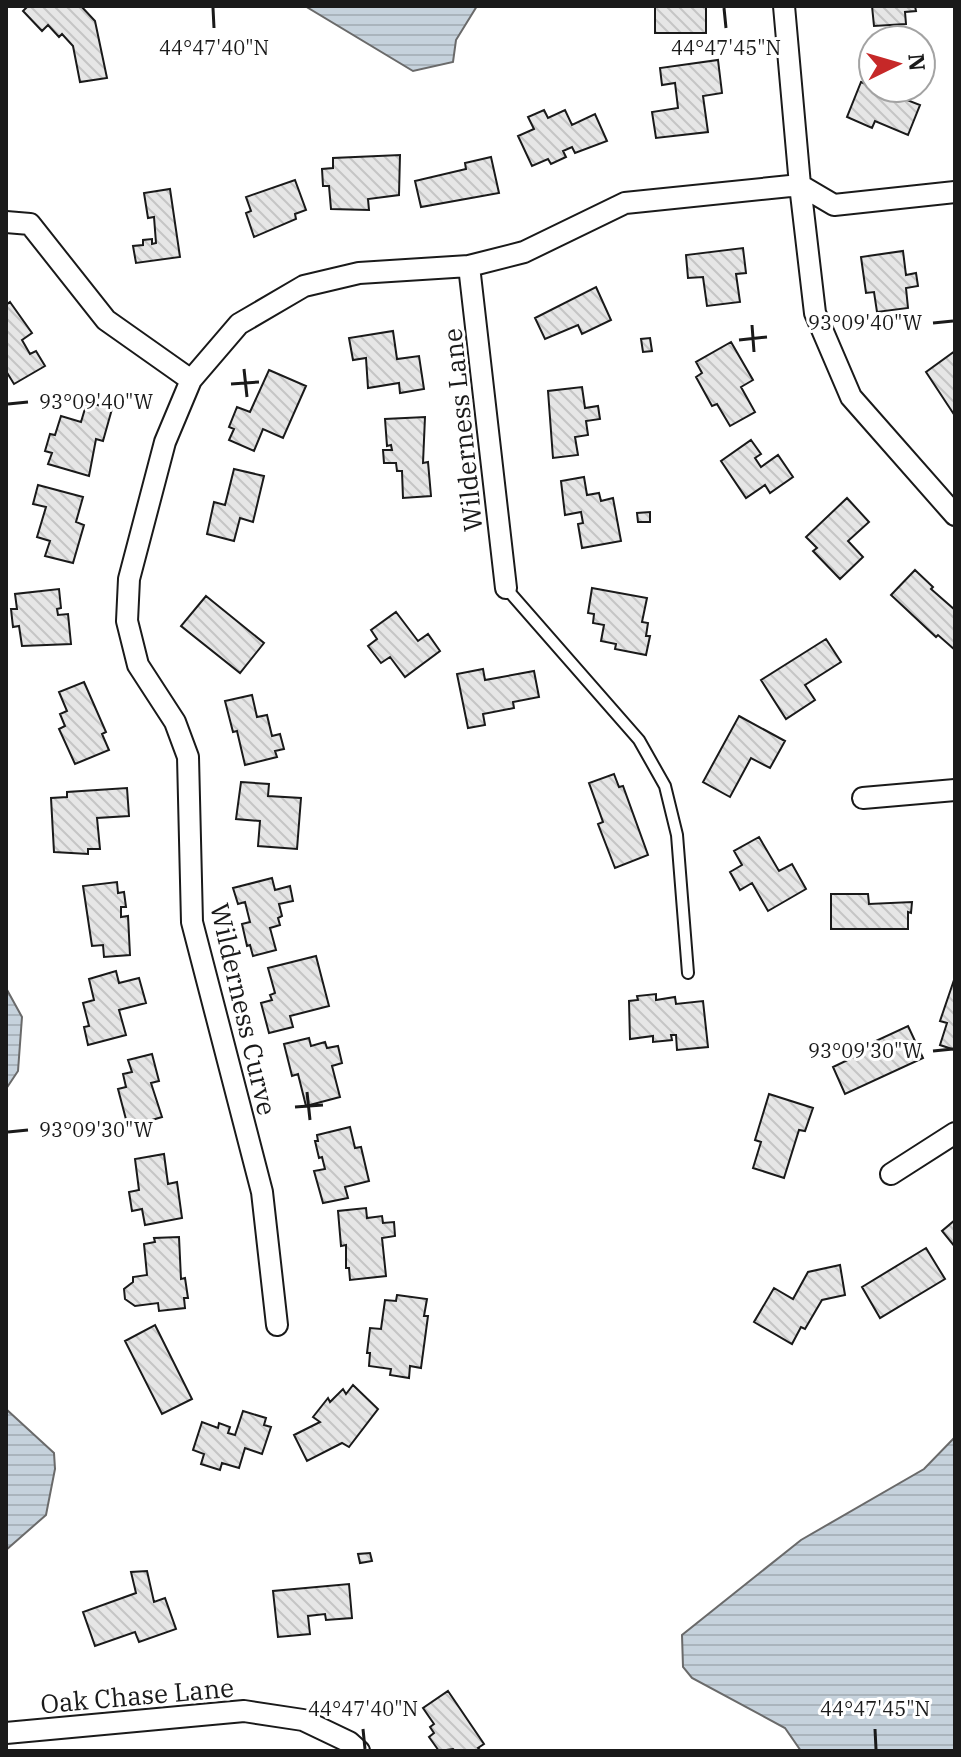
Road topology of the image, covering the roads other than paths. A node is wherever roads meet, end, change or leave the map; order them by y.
1 (784, 6) edge
2 (800, 185) junction
3 (955, 192) edge
4 (6, 222) edge
5 (469, 266) junction
6 (191, 380) junction
7 (955, 515) edge
8 (506, 588) joint
9 (955, 790) edge
10 (863, 798) dead end
11 (688, 973) dead end
12 (955, 1133) edge
13 (891, 1174) dead end
14 (277, 1325) dead end
15 (6, 1733) edge
16 (359, 1751) edge

1 - 2 street
2 - 3 street
2 - 5 street, Wilderness Curve
2 - 7 street
4 - 6 street
5 - 6 street, Wilderness Curve
5 - 8 street, Wilderness Lane
6 - 14 street, Wilderness Curve
8 - 11 lane
9 - 10 street
12 - 13 street
15 - 16 street, Oak Chase Lane

